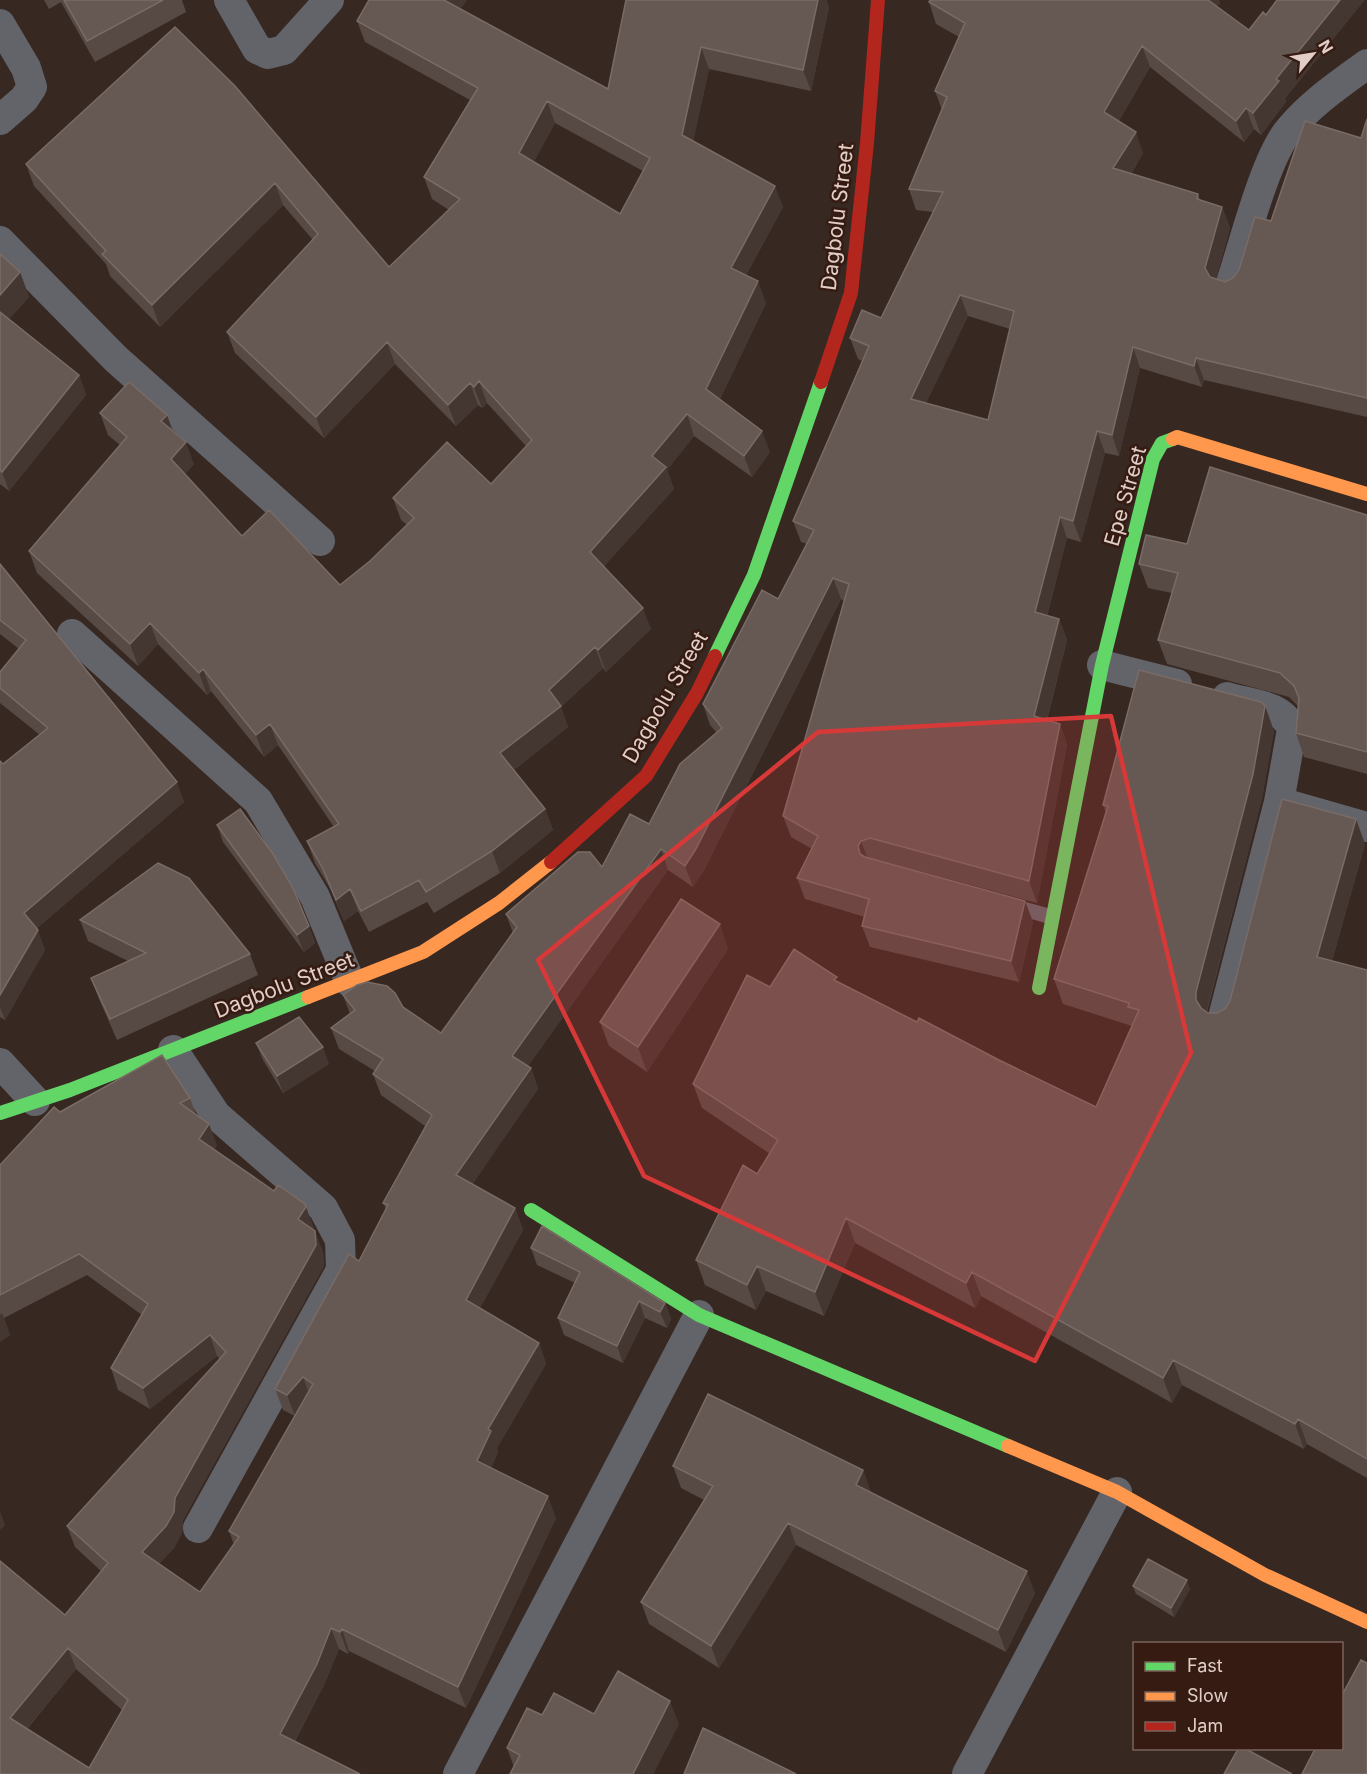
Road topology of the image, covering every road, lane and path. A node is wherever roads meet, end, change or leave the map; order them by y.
1 (229, 0) edge
2 (328, 0) edge
3 (877, 0) edge
4 (0, 24) edge
5 (1367, 64) edge
6 (0, 120) edge
7 (0, 241) edge
8 (1230, 286) edge
9 (1367, 494) edge
10 (320, 541) dead end
11 (72, 634) dead end
12 (1102, 664) junction
13 (1279, 802) junction
14 (1367, 827) edge
15 (997, 902) edge
16 (1052, 917) junction
17 (350, 982) junction
18 (1039, 988) dead end
19 (1222, 1021) edge
20 (173, 1050) junction
21 (0, 1063) edge
22 (34, 1101) junction
23 (0, 1113) edge
24 (531, 1210) dead end
25 (699, 1315) junction
26 (1117, 1492) junction
27 (198, 1528) dead end
28 (1367, 1622) edge
29 (458, 1774) edge
30 (967, 1774) edge

1 - 2 street
3 - 17 street, Dagbolu Street
4 - 6 street
5 - 8 street
7 - 10 street
9 - 12 street, Epe Street
11 - 17 street
12 - 13 street
12 - 16 street
13 - 14 street
13 - 19 street
15 - 16 lane
16 - 18 street
17 - 20 street, Dagbolu Street
20 - 22 street, Dagbolu Street
20 - 27 street
21 - 22 street
22 - 23 street, Dagbolu Street
24 - 25 street
25 - 26 street
25 - 29 street
26 - 28 street
26 - 30 street

